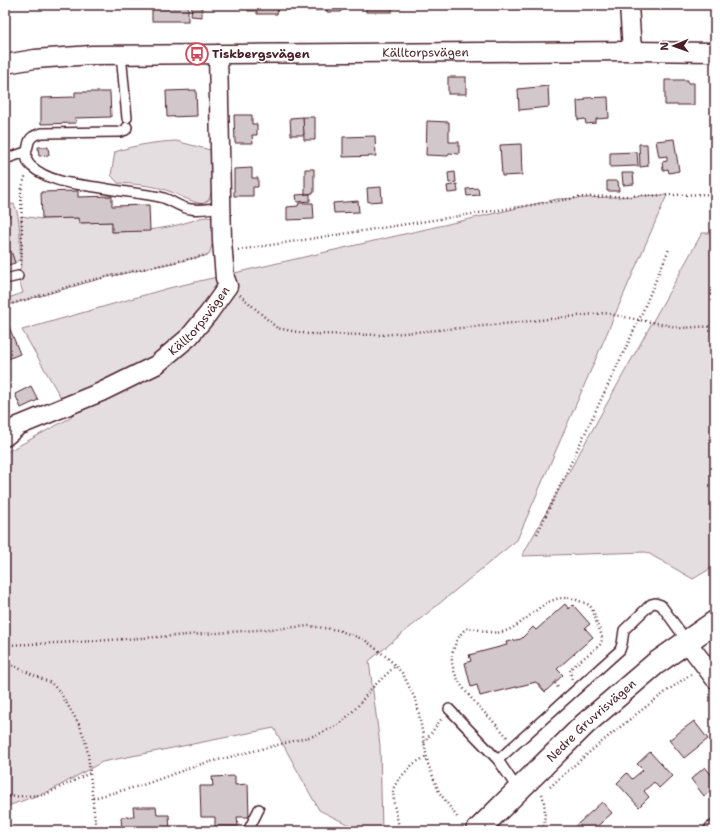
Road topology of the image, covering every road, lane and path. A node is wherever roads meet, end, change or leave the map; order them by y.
1 (629, 5) edge
2 (632, 51) junction
3 (715, 52) edge
4 (121, 54) junction
5 (218, 54) junction
6 (5, 64) edge
7 (26, 152) junction
8 (5, 159) edge
9 (29, 165) junction
10 (715, 194) edge
11 (221, 207) junction
12 (669, 249) dead end
13 (223, 252) junction
14 (18, 276) joint
15 (5, 279) edge
16 (228, 286) junction
17 (5, 306) edge
18 (639, 320) junction
19 (715, 326) edge
20 (5, 437) edge
21 (537, 534) dead end
22 (715, 622) edge
23 (688, 642) junction
24 (5, 645) edge
25 (5, 662) edge
26 (705, 665) junction
27 (395, 666) junction
28 (715, 680) edge
29 (578, 687) junction
30 (451, 711) joint
31 (503, 732) dead end
32 (424, 743) junction
33 (427, 756) junction
34 (498, 760) junction
35 (90, 773) junction
36 (548, 788) dead end
37 (527, 793) junction
38 (5, 797) edge
39 (93, 798) junction
40 (258, 809) dead end
41 (457, 817) dead end
42 (96, 831) edge
43 (248, 831) edge
44 (400, 831) edge
45 (478, 831) edge
46 (543, 831) edge

1 - 2 street
2 - 3 street, Källtorpsvägen
2 - 5 street, Källtorpsvägen
4 - 5 street, Källtorpsvägen
4 - 6 street, Källtorpsvägen
4 - 7 lane
5 - 11 street, Källtorpsvägen
7 - 8 lane
7 - 9 lane
9 - 11 lane
9 - 14 path
10 - 13 path
11 - 13 street, Källtorpsvägen
12 - 18 path
13 - 16 street, Källtorpsvägen
13 - 17 path
14 - 15 lane
16 - 18 path
16 - 20 street, Källtorpsvägen
18 - 19 path
18 - 21 path
22 - 23 street, Nedre Gruvrisvägen
23 - 26 street
23 - 29 lane
23 - 37 street, Nedre Gruvrisvägen
24 - 27 path
25 - 35 path
26 - 28 street
26 - 36 path
27 - 32 path
27 - 39 path
29 - 31 path
29 - 34 lane
30 - 32 path
30 - 34 lane
32 - 33 path
33 - 41 path
33 - 44 path
34 - 37 lane
35 - 38 path
35 - 39 path
37 - 45 street, Nedre Gruvrisvägen
37 - 46 path
39 - 42 path
40 - 43 lane

